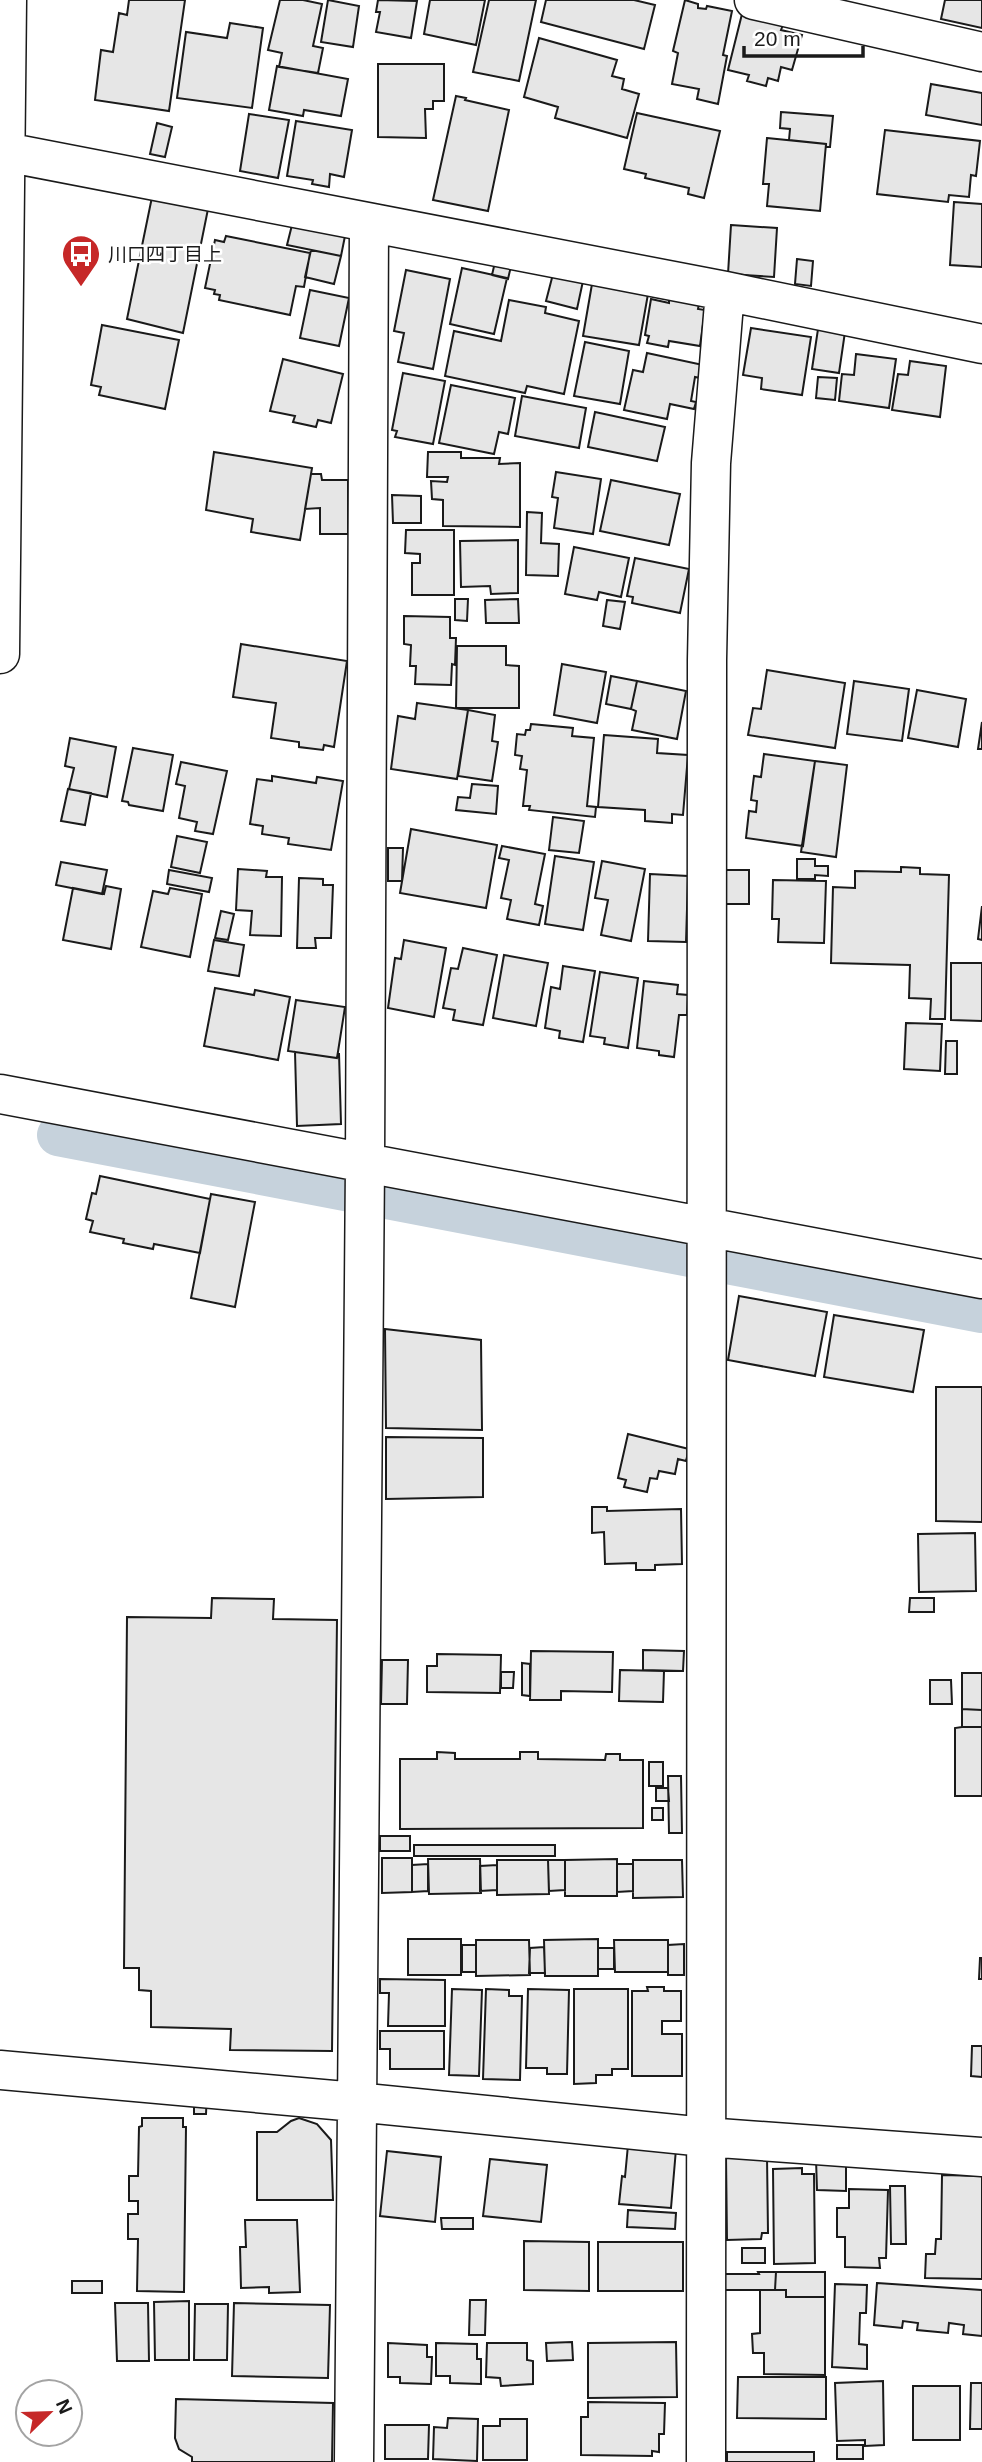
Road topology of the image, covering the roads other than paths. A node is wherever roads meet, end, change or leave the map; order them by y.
1 (7, 0) edge
2 (754, 0) edge
3 (982, 52) edge
4 (2, 152) edge
5 (369, 223) junction
6 (725, 291) junction
7 (982, 344) edge
8 (0, 654) edge
9 (0, 1094) edge
10 (365, 1164) junction
11 (705, 1225) junction
12 (982, 1279) edge
13 (0, 2070) edge
14 (356, 2102) junction
15 (705, 2137) junction
16 (982, 2157) edge
17 (354, 2462) edge
18 (706, 2462) edge

1 - 4 street
2 - 3 street
4 - 5 street
4 - 8 street
5 - 6 street
5 - 10 street
6 - 7 street
6 - 11 street
9 - 10 street
10 - 11 street
10 - 14 street
11 - 12 street
11 - 15 street
13 - 14 street
14 - 15 street
14 - 17 street
15 - 16 street
15 - 18 street

